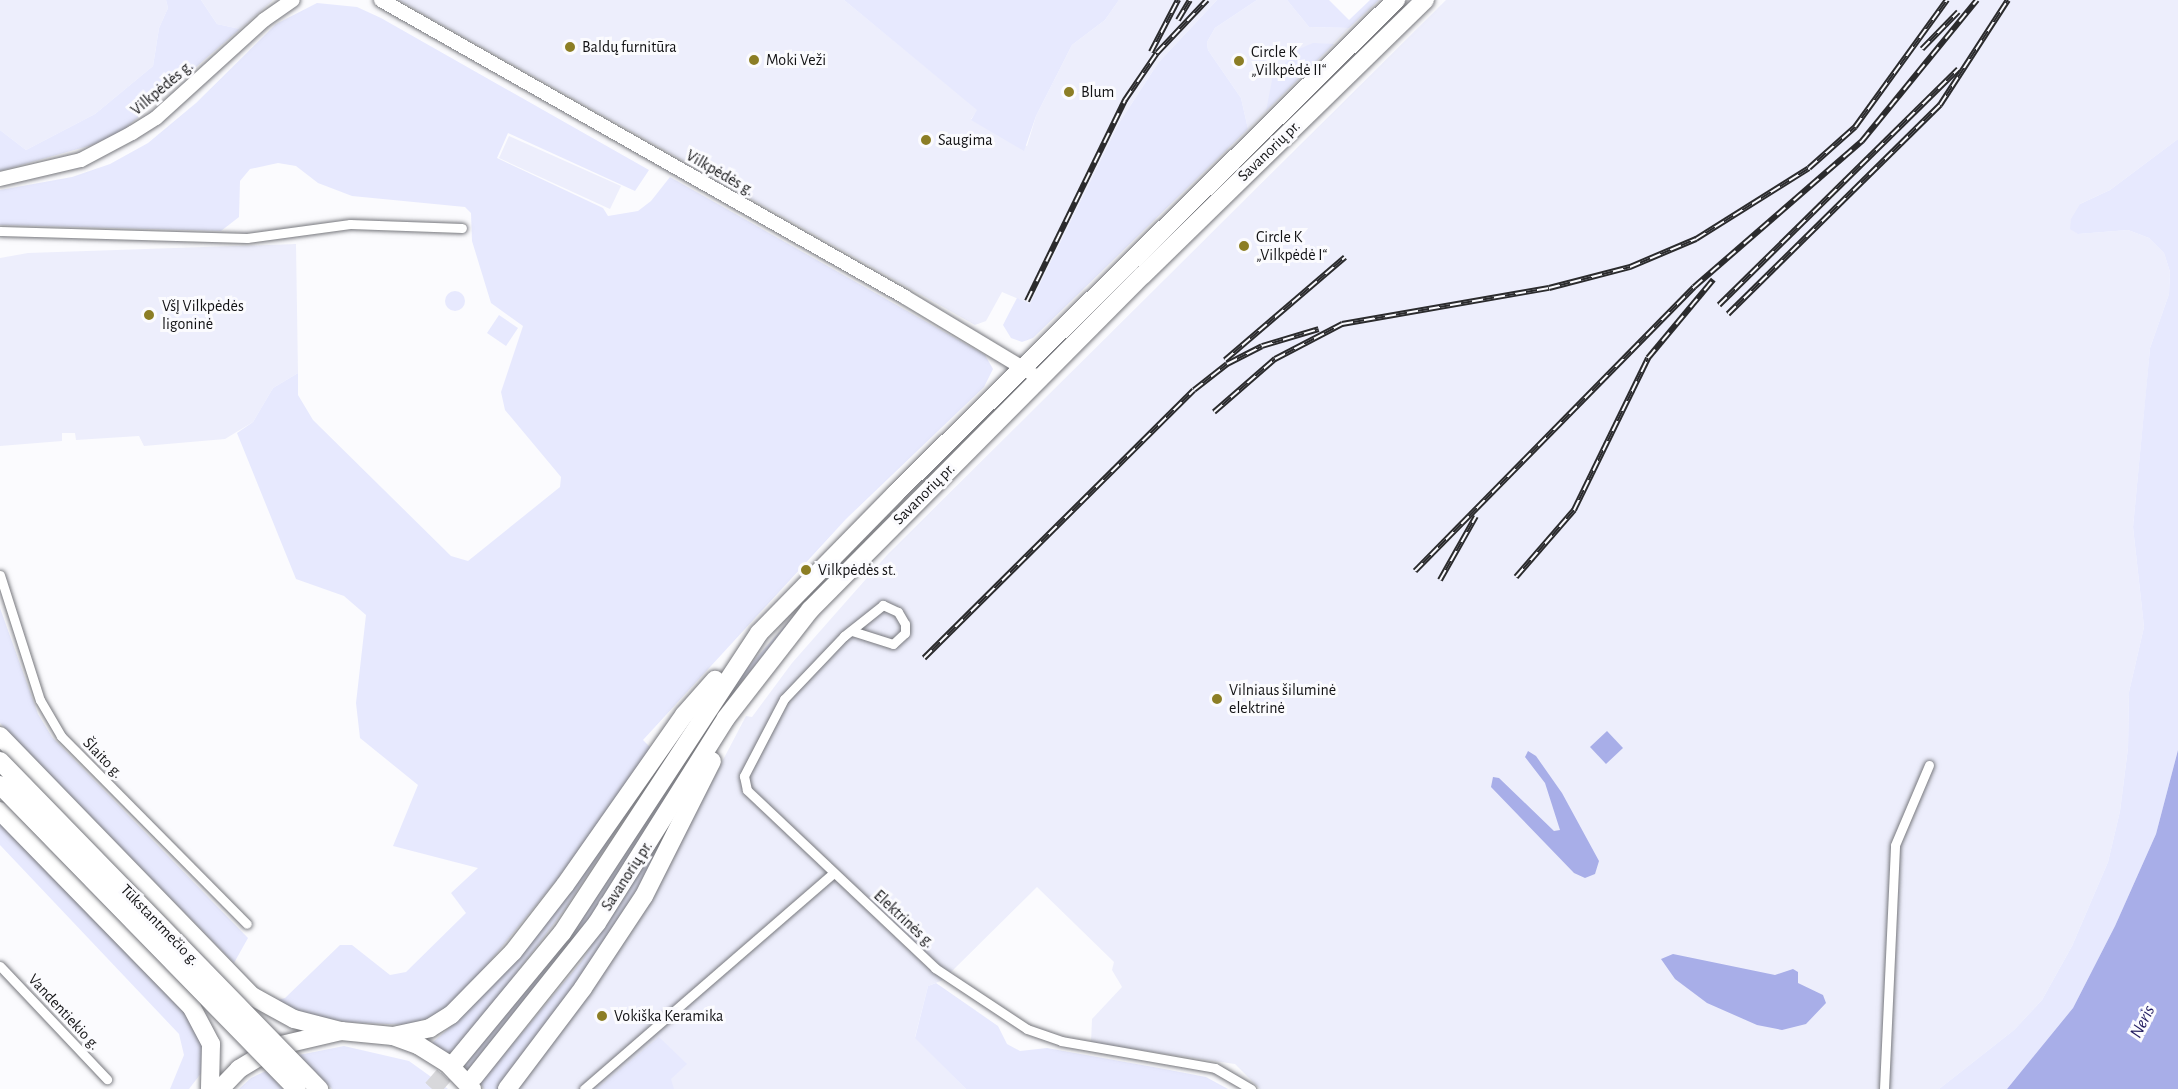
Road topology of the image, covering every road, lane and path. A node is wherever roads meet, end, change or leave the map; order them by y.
1 (293, 0) edge
2 (381, 0) edge
3 (1396, 0) edge
4 (1425, 0) edge
5 (0, 179) edge
6 (462, 228) dead end
7 (0, 231) edge
8 (1024, 367) junction
9 (1040, 380) junction
10 (0, 575) edge
11 (852, 631) junction
12 (759, 633) junction
13 (744, 694) junction
14 (0, 736) edge
15 (0, 761) edge
16 (1929, 765) dead end
17 (0, 784) edge
18 (0, 810) edge
19 (833, 873) junction
20 (247, 924) dead end
21 (0, 966) edge
22 (341, 1031) junction
23 (393, 1036) junction
24 (456, 1062) tunnel mouth
25 (107, 1079) dead end
26 (473, 1083) edge
27 (210, 1089) edge
28 (220, 1089) edge
29 (297, 1089) edge
30 (319, 1089) edge
31 (507, 1089) edge
32 (584, 1089) edge
33 (1251, 1089) edge
34 (1884, 1089) edge

1 - 5 main road, Vilkpėdės g.
2 - 8 main road, Vilkpėdės g.
3 - 8 highway, Savanorių pr.
4 - 9 highway, Savanorių pr.
6 - 7 street
8 - 9 main road, Vilkpėdės g.
8 - 12 highway, Savanorių pr.
9 - 13 highway, Savanorių pr.
10 - 20 street, Šlaito g.
11 - 11 street, Elektrinės g.
11 - 19 street, Elektrinės g.
12 - 23 highway
12 - 24 highway, Savanorių pr.
13 - 26 highway, Savanorių pr.
13 - 31 highway
14 - 22 highway
15 - 30 highway, Tūkstantmečio g., bridge
16 - 34 street
17 - 29 highway, Tūkstantmečio g., bridge
18 - 27 highway
19 - 32 street
19 - 33 street, Elektrinės g.
21 - 25 street, Vandentiekio g.
22 - 23 highway
22 - 28 highway
23 - 26 highway

